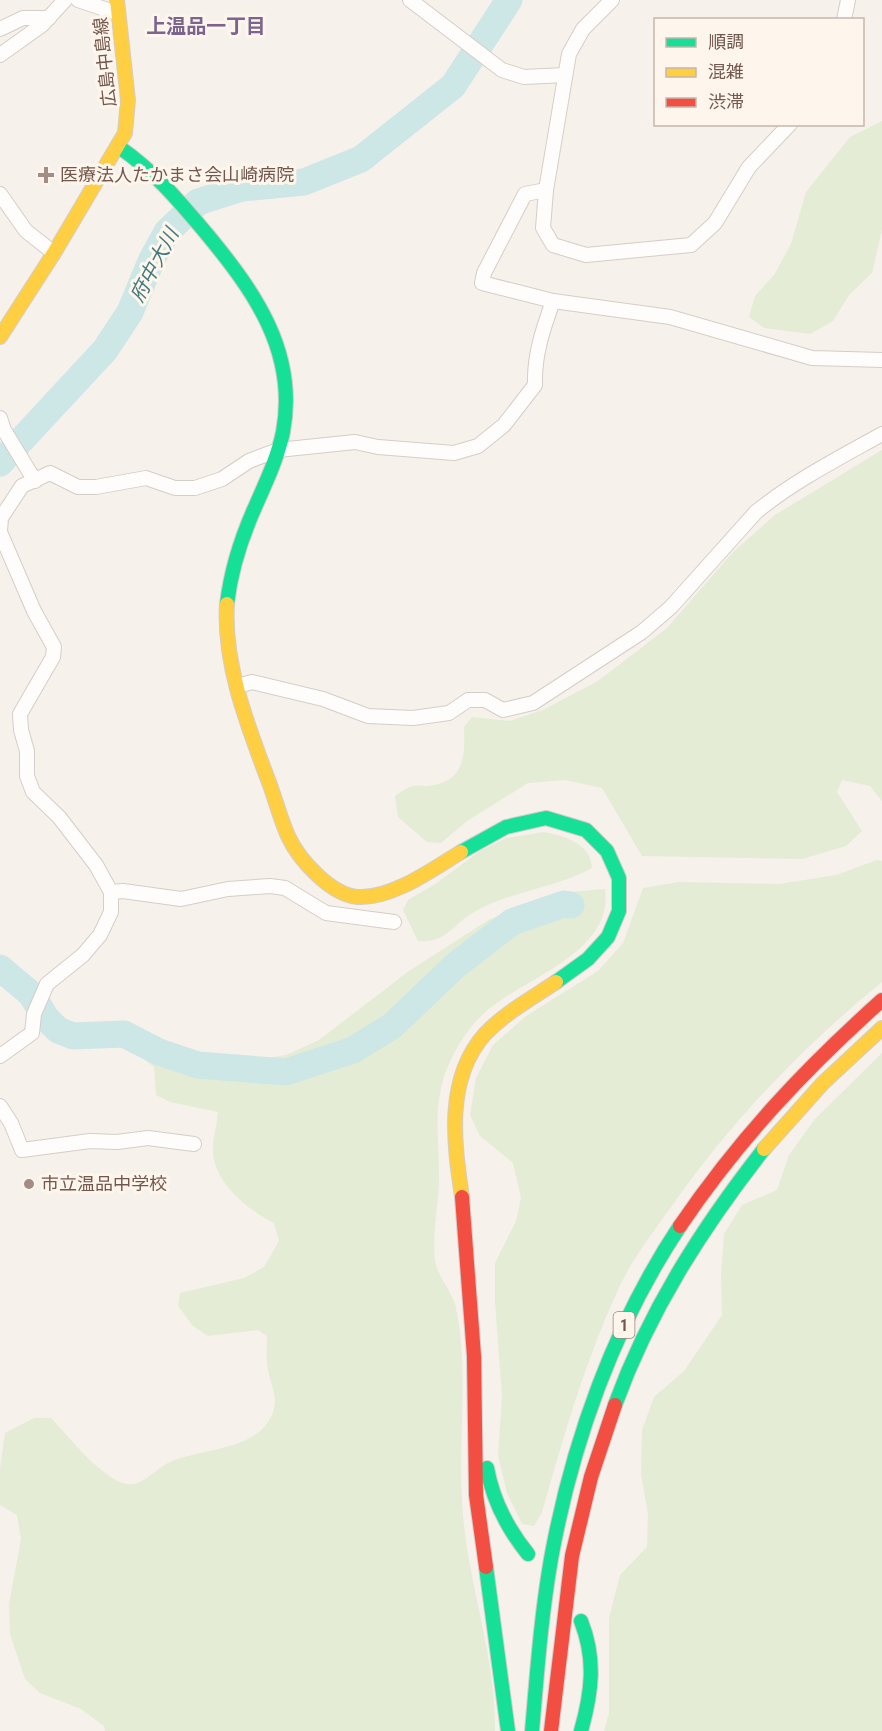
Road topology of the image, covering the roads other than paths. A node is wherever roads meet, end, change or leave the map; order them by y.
1 (65, 0) edge
2 (78, 0) edge
3 (410, 0) edge
4 (612, 0) edge
5 (848, 0) edge
6 (117, 7) edge
7 (49, 18) junction
8 (844, 18) edge
9 (0, 29) edge
10 (0, 55) edge
11 (566, 75) junction
12 (788, 126) edge
13 (119, 147) junction
14 (546, 190) junction
15 (0, 194) edge
16 (54, 254) junction
17 (553, 301) junction
18 (0, 337) edge
19 (882, 360) edge
20 (2, 424) edge
21 (882, 434) edge
22 (278, 450) junction
23 (33, 477) junction
24 (0, 531) edge
25 (238, 686) junction
26 (111, 892) junction
27 (343, 893) junction
28 (339, 914) junction
29 (394, 922) dead end
30 (882, 1000) edge
31 (882, 1028) edge
32 (0, 1056) edge
33 (0, 1106) edge
34 (194, 1144) dead end
35 (462, 1197) junction
36 (528, 1554) dead end
37 (581, 1621) dead end
38 (508, 1731) edge
39 (532, 1731) edge
40 (551, 1731) edge
41 (581, 1731) edge

1 - 7 street
2 - 6 street
3 - 11 street
4 - 11 street
5 - 8 street
6 - 13 main road, 広島中島線
7 - 9 street
7 - 10 street
11 - 14 street
12 - 14 street
13 - 16 main road, 広島中島線
13 - 22 main road
14 - 17 street
15 - 16 street
16 - 18 main road, 広島中島線
17 - 19 street
17 - 22 street
20 - 23 street
21 - 25 street
22 - 23 street
22 - 25 main road
23 - 24 street
24 - 26 street
25 - 27 main road
26 - 28 street
26 - 32 street
27 - 28 street
27 - 35 main road
28 - 29 street
30 - 39 main road, 1
31 - 40 main road, 1
33 - 34 street
35 - 36 main road
35 - 38 main road
37 - 41 main road

